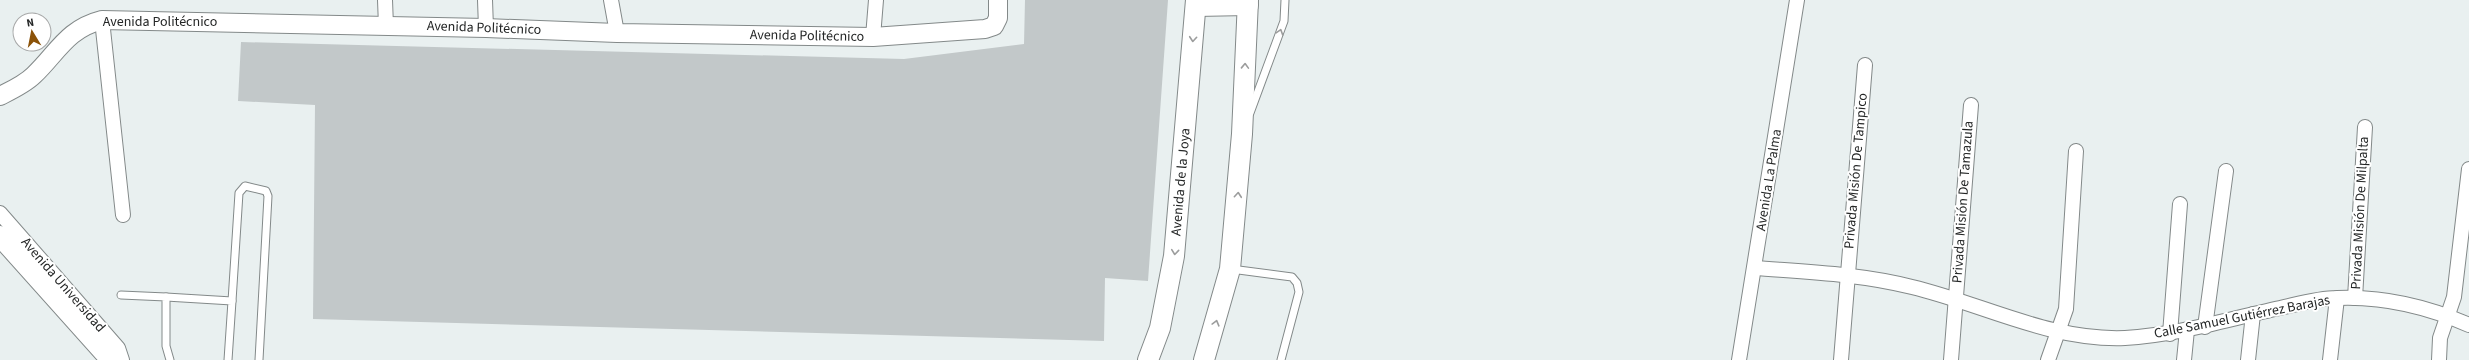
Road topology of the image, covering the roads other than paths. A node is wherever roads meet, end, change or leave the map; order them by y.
1 (386, 0) edge
2 (485, 0) edge
3 (611, 0) edge
4 (876, 0) edge
5 (998, 0) edge
6 (1286, 0) edge
7 (1797, 0) edge
8 (1248, 2) edge
9 (1196, 3) edge
10 (102, 20) junction
11 (386, 26) junction
12 (486, 28) junction
13 (617, 33) junction
14 (873, 36) junction
15 (1865, 65) dead end
16 (0, 96) edge
17 (1971, 105) dead end
18 (2365, 127) dead end
19 (1242, 134) junction
20 (2076, 151) dead end
21 (2469, 169) edge
22 (2226, 171) dead end
23 (2180, 204) dead end
24 (0, 213) edge
25 (123, 215) dead end
26 (0, 236) edge
27 (1755, 268) junction
28 (1230, 269) junction
29 (1848, 276) junction
30 (121, 295) dead end
31 (166, 297) junction
32 (2337, 298) junction
33 (2354, 298) junction
34 (1956, 300) junction
35 (232, 301) junction
36 (2253, 314) junction
37 (2446, 315) junction
38 (2469, 325) edge
39 (2205, 326) junction
40 (2187, 330) junction
41 (2058, 332) junction
42 (2170, 334) junction
43 (111, 360) edge
44 (122, 360) edge
45 (170, 360) edge
46 (228, 360) edge
47 (259, 360) edge
48 (1148, 360) edge
49 (1204, 360) edge
50 (1281, 360) edge
51 (1739, 360) edge
52 (1841, 360) edge
53 (1951, 360) edge
54 (2048, 360) edge
55 (2184, 360) edge
56 (2248, 360) edge
57 (2330, 360) edge
58 (2439, 360) edge

1 - 11 street
2 - 12 street
3 - 13 street
4 - 14 street
5 - 14 street, Avenida Politécnico
19 -> 6 lane
7 - 27 street, Avenida La Palma
8 - 9 main road
19 -> 8 main road
9 -> 48 main road, Avenida de la Joya
10 - 11 street, Avenida Politécnico
10 - 16 street, Avenida Politécnico
10 - 25 street
11 - 12 street, Avenida Politécnico
12 - 13 street, Avenida Politécnico
13 - 14 street, Avenida Politécnico
15 - 29 street, Privada Misión De Tampico
17 - 34 street, Privada Misión De Tamazula
18 - 33 street, Privada Misión De Milpalta
28 -> 19 main road
20 - 41 street
21 - 37 street
22 - 39 street
23 - 42 street
24 - 44 street, Avenida Universidad
26 - 43 main road, Avenida Universidad
27 - 29 street, Calle Samuel Gutiérrez Barajas
27 - 51 street, Avenida La Palma
49 -> 28 main road
28 - 50 lane
29 - 34 street, Calle Samuel Gutiérrez Barajas
29 - 52 street, Privada Misión De Tampico
30 - 31 lane
31 - 35 lane
31 - 45 lane
32 - 33 street, Calle Samuel Gutiérrez Barajas
32 - 36 street, Calle Samuel Gutiérrez Barajas
32 - 57 street
33 - 37 street, Calle Samuel Gutiérrez Barajas
34 - 41 street, Calle Samuel Gutiérrez Barajas
34 - 53 street, Privada Misión De Tamazula
35 - 46 lane
35 - 47 lane
36 - 39 street, Calle Samuel Gutiérrez Barajas
36 - 56 street
37 - 38 street, Calle Samuel Gutiérrez Barajas
37 - 58 street
39 - 40 street, Calle Samuel Gutiérrez Barajas
40 - 42 street, Calle Samuel Gutiérrez Barajas
40 - 55 street
41 - 42 street, Calle Samuel Gutiérrez Barajas
41 - 54 street

